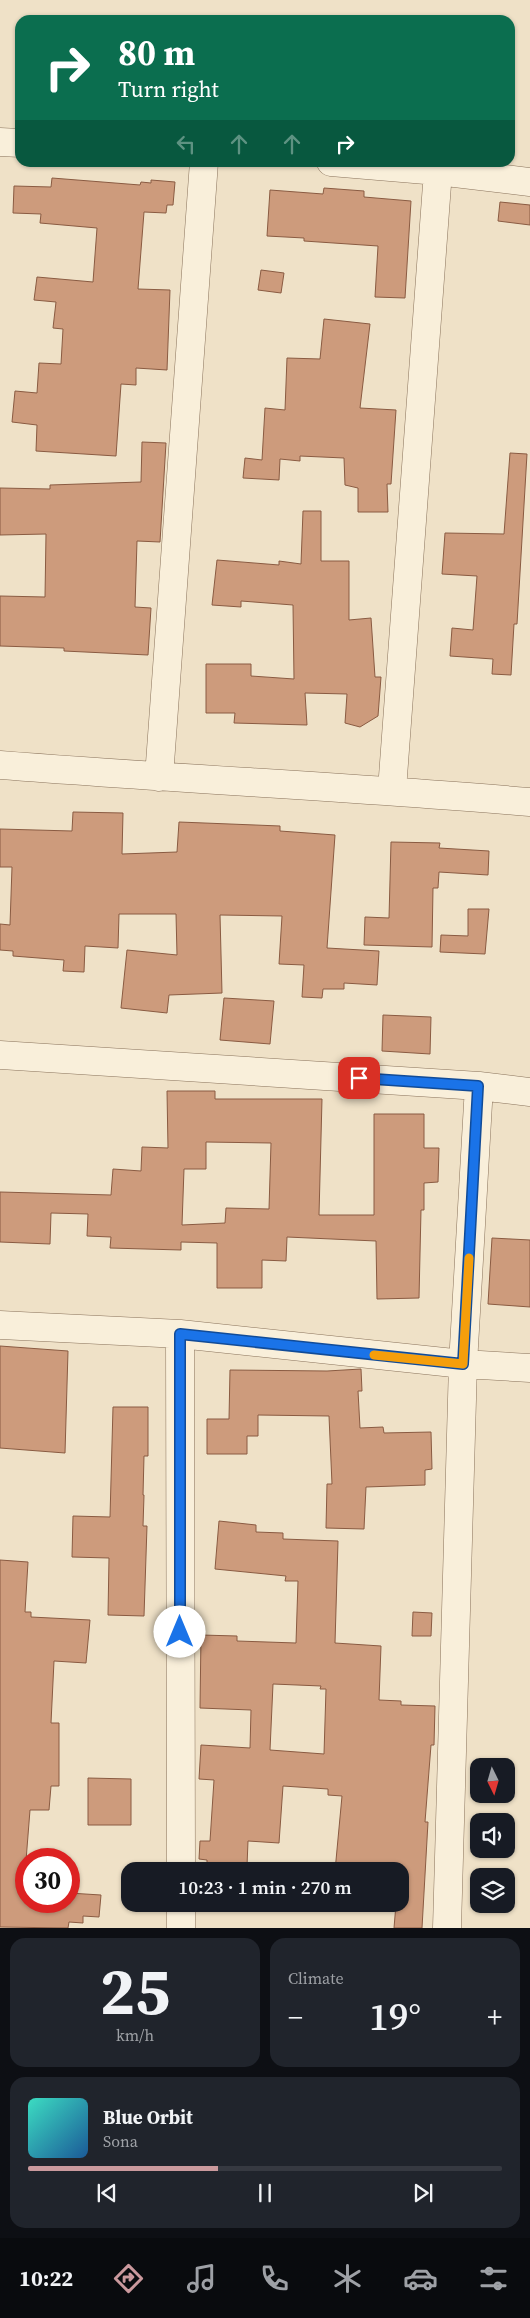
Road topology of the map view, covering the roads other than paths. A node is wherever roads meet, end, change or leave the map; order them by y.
1 (0, 142) edge
2 (15, 143) edge
3 (204, 167) edge
4 (390, 167) edge
5 (438, 171) junction
6 (530, 182) edge
7 (0, 765) edge
8 (159, 777) junction
9 (392, 790) junction
10 (530, 802) edge
11 (0, 1055) edge
12 (478, 1086) junction
13 (530, 1092) edge
14 (0, 1325) edge
15 (180, 1334) junction
16 (463, 1364) junction
17 (530, 1368) edge
18 (181, 1862) edge
19 (181, 1912) edge
20 (181, 1928) edge
21 (447, 1928) edge

1 - 2 street
3 - 8 street
4 - 5 street
5 - 6 street
5 - 9 street
7 - 8 street
8 - 9 street
9 - 10 street
11 - 12 street
12 - 13 street
12 - 16 street
14 - 15 street
15 - 16 street
15 - 18 street
16 - 17 street
16 - 21 street
19 - 20 street

